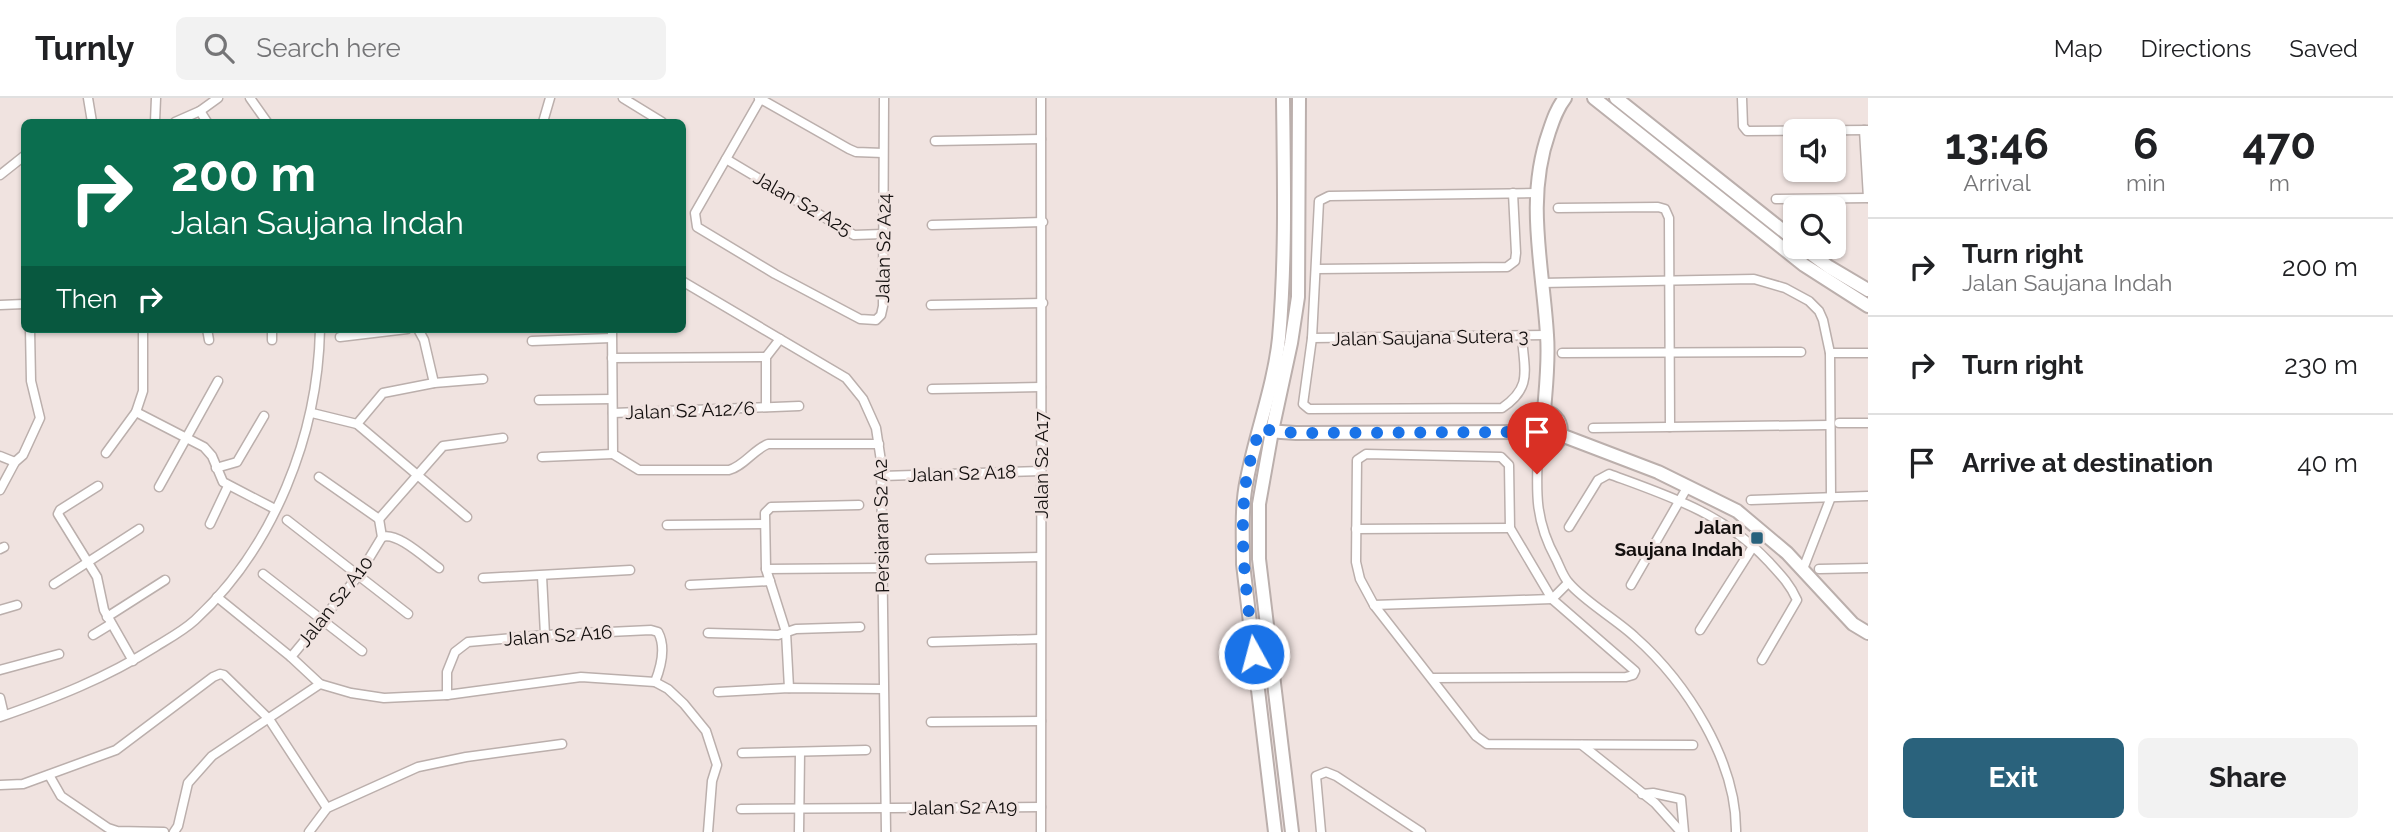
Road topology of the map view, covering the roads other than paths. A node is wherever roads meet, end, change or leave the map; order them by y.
1 (88, 98) edge
2 (156, 98) edge
3 (218, 98) edge
4 (250, 98) edge
5 (551, 98) edge
6 (623, 98) edge
7 (760, 98) edge
8 (884, 98) edge
9 (1041, 98) edge
10 (1283, 98) edge
11 (1299, 98) edge
12 (1565, 98) edge
13 (1594, 98) edge
14 (1616, 98) edge
15 (1742, 98) edge
16 (200, 111) junction
17 (92, 119) edge
18 (155, 119) edge
19 (182, 119) edge
20 (206, 119) edge
21 (265, 119) edge
22 (544, 119) edge
23 (657, 119) edge
24 (1866, 130) edge
25 (1041, 139) junction
26 (935, 141) dead end
27 (883, 153) junction
28 (21, 158) edge
29 (726, 159) junction
30 (0, 175) edge
31 (1513, 193) junction
32 (1536, 193) junction
33 (1868, 198) edge
34 (1776, 199) dead end
35 (1558, 208) dead end
36 (1043, 222) junction
37 (932, 225) dead end
38 (1783, 232) edge
39 (883, 234) junction
40 (1818, 259) edge
41 (1317, 269) junction
42 (1670, 280) junction
43 (686, 283) edge
44 (1541, 283) junction
45 (1868, 290) edge
46 (1043, 303) junction
47 (21, 304) edge
48 (0, 305) edge
49 (931, 305) dead end
50 (1868, 306) edge
51 (30, 333) edge
52 (143, 333) edge
53 (208, 333) edge
54 (272, 333) edge
55 (320, 333) edge
56 (374, 333) edge
57 (420, 333) edge
58 (612, 333) edge
59 (1548, 335) junction
60 (340, 337) dead end
61 (1522, 337) junction
62 (1312, 338) junction
63 (780, 339) junction
64 (209, 340) dead end
65 (272, 340) dead end
66 (532, 341) dead end
67 (1801, 352) dead end
68 (1868, 353) edge
69 (1563, 354) dead end
70 (1830, 354) junction
71 (1670, 355) junction
72 (766, 357) junction
73 (612, 358) junction
74 (483, 379) dead end
75 (218, 381) dead end
76 (434, 383) junction
77 (1041, 387) junction
78 (932, 389) dead end
79 (612, 398) junction
80 (539, 400) dead end
81 (799, 406) dead end
82 (766, 407) junction
83 (1544, 411) junction
84 (136, 412) junction
85 (613, 412) junction
86 (312, 413) junction
87 (264, 416) dead end
88 (1839, 423) dead end
89 (1868, 423) edge
90 (357, 424) junction
91 (1829, 425) junction
92 (1670, 427) junction
93 (1592, 428) dead end
94 (1266, 430) junction
95 (1521, 432) junction
96 (1561, 435) junction
97 (188, 437) junction
98 (503, 438) dead end
99 (879, 444) junction
100 (1538, 451) junction
101 (106, 453) dead end
102 (613, 454) junction
103 (0, 456) edge
104 (542, 457) dead end
105 (15, 463) junction
106 (216, 468) junction
107 (1041, 471) junction
108 (883, 476) junction
109 (319, 477) dead end
110 (417, 477) junction
111 (98, 486) dead end
112 (228, 486) junction
113 (1688, 486) junction
114 (159, 487) dead end
115 (0, 490) edge
116 (1830, 496) junction
117 (1868, 496) edge
118 (1682, 500) junction
119 (1751, 500) dead end
120 (859, 505) dead end
121 (275, 509) junction
122 (467, 517) dead end
123 (379, 519) junction
124 (287, 520) dead end
125 (210, 524) dead end
126 (764, 524) junction
127 (667, 526) dead end
128 (1569, 527) dead end
129 (1510, 528) junction
130 (139, 529) dead end
131 (1356, 529) junction
132 (382, 537) junction
133 (1754, 545) junction
134 (1040, 557) junction
135 (930, 559) dead end
136 (88, 563) junction
137 (439, 568) dead end
138 (883, 568) junction
139 (1868, 568) edge
140 (766, 569) junction
141 (1803, 569) junction
142 (1819, 569) dead end
143 (630, 570) dead end
144 (263, 574) dead end
145 (359, 575) junction
146 (542, 576) junction
147 (483, 578) dead end
148 (165, 580) dead end
149 (769, 581) junction
150 (1568, 583) junction
151 (54, 584) dead end
152 (690, 585) dead end
153 (1631, 585) dead end
154 (217, 597) junction
155 (1552, 599) junction
156 (17, 605) dead end
157 (1374, 605) junction
158 (0, 610) edge
159 (408, 614) dead end
160 (321, 620) junction
161 (109, 621) junction
162 (860, 627) dead end
163 (1700, 630) dead end
164 (786, 632) junction
165 (708, 633) dead end
166 (1868, 633) edge
167 (93, 635) dead end
168 (545, 635) junction
169 (1040, 639) junction
170 (932, 642) dead end
171 (362, 651) dead end
172 (59, 654) dead end
173 (291, 657) junction
174 (1762, 660) dead end
175 (133, 661) junction
176 (0, 670) edge
177 (1431, 678) junction
178 (655, 681) junction
179 (320, 684) junction
180 (789, 688) junction
181 (883, 689) junction
182 (718, 692) dead end
183 (447, 695) junction
184 (0, 698) edge
185 (2, 716) edge
186 (269, 719) junction
187 (1041, 721) junction
188 (931, 722) dead end
189 (562, 744) dead end
190 (1582, 745) junction
191 (1693, 745) dead end
192 (866, 750) dead end
193 (800, 752) junction
194 (741, 754) dead end
195 (49, 775) junction
196 (0, 785) edge
197 (1642, 794) junction
198 (798, 807) junction
199 (1041, 807) junction
200 (327, 808) junction
201 (885, 808) junction
202 (741, 809) dead end
203 (164, 832) edge
204 (174, 832) edge
205 (309, 832) edge
206 (708, 832) edge
207 (799, 832) edge
208 (886, 832) edge
209 (1041, 832) edge
210 (1275, 832) edge
211 (1292, 832) edge
212 (1321, 832) edge
213 (1421, 832) edge
214 (1682, 832) edge
215 (1736, 832) edge

1 - 17 street
2 - 18 street
3 - 16 street
4 - 21 street
5 - 22 street
6 - 23 street
7 - 27 street
7 - 29 street
8 - 27 street, Jalan S2 A24
9 - 25 street, Jalan S2 A17
10 - 94 street
11 - 94 street
12 - 32 street
13 - 50 street
14 - 38 street
15 - 24 street
16 - 19 street
16 - 20 street
24 - 33 street
25 - 26 street
25 - 36 street, Jalan S2 A17
27 - 39 street, Jalan S2 A24
28 - 30 street
29 - 39 street, Jalan S2 A25
29 - 39 street, Jalan S2 A24
31 - 32 street
31 - 41 street
31 - 41 street
32 - 44 street
33 - 34 street
35 - 42 street
36 - 37 street
36 - 46 street, Jalan S2 A17
40 - 45 street
41 - 62 street
42 - 44 street
42 - 70 street
42 - 71 street
43 - 63 street, Persiaran S2 A2
44 - 59 street
46 - 49 street
46 - 77 street, Jalan S2 A17
47 - 48 street
51 - 105 street
52 - 84 street
53 - 64 street
54 - 65 street
55 - 86 street
56 - 60 street
57 - 76 street
58 - 66 street
58 - 73 street
59 - 61 street, Jalan Saujana Sutera 3
59 - 83 street
61 - 62 street, Jalan Saujana Sutera 3
61 - 62 street
63 - 72 street
63 - 99 street, Persiaran S2 A2
67 - 71 street
68 - 70 street
69 - 71 street
70 - 91 street
71 - 92 street
72 - 73 street
72 - 82 street
73 - 79 street
74 - 76 street
75 - 97 street
76 - 90 street
77 - 78 street
77 - 107 street, Jalan S2 A17
79 - 80 street
79 - 85 street
81 - 82 street, Jalan S2 A12/6
82 - 85 street, Jalan S2 A12/6
83 - 95 street
83 - 96 street
84 - 97 street
84 - 101 street
85 - 102 street
86 - 90 street
86 - 121 street
87 - 106 street
88 - 89 street
90 - 110 street
91 - 92 street
91 - 116 street
92 - 93 street
94 - 95 street
94 - 210 street
94 - 211 street
95 - 100 street
96 - 100 street
96 - 113 street
97 - 106 street
97 - 114 street
98 - 110 street
99 - 102 street
99 - 108 street, Persiaran S2 A2
100 - 150 street
102 - 104 street
103 - 105 street
105 - 115 street
106 - 112 street
107 - 108 street, Jalan S2 A18
107 - 134 street, Jalan S2 A17
108 - 138 street, Persiaran S2 A2
109 - 123 street
110 - 122 street
110 - 123 street
111 - 136 street
112 - 121 street
112 - 125 street
113 - 118 street
113 - 141 street
116 - 117 street
116 - 119 street
116 - 141 street
118 - 128 street
118 - 133 street
118 - 153 street
120 - 126 street
121 - 154 street
123 - 132 street, Jalan S2 A10
124 - 145 street
126 - 127 street
126 - 140 street
129 - 131 street
129 - 131 street
129 - 155 street
130 - 136 street
131 - 157 street
132 - 137 street
132 - 145 street, Jalan S2 A10
133 - 163 street
133 - 174 street
134 - 135 street
134 - 169 street, Jalan S2 A17
136 - 151 street
136 - 161 street
138 - 140 street
138 - 181 street, Persiaran S2 A2
139 - 142 street
140 - 149 street
141 - 166 street
143 - 146 street
144 - 160 street
145 - 159 street
145 - 160 street, Jalan S2 A10
146 - 147 street
146 - 168 street
148 - 161 street
149 - 152 street
149 - 164 street
150 - 155 street
150 - 215 street
154 - 173 street
154 - 175 street
155 - 157 street
155 - 177 street
156 - 158 street
157 - 177 street
160 - 171 street
160 - 173 street, Jalan S2 A10
161 - 167 street
161 - 175 street
162 - 164 street
164 - 165 street
164 - 180 street
168 - 178 street, Jalan S2 A16
168 - 183 street, Jalan S2 A16
169 - 170 street
169 - 187 street, Jalan S2 A17
172 - 176 street
173 - 179 street
175 - 185 street
177 - 190 street
178 - 183 street
178 - 206 street
179 - 183 street
179 - 186 street
180 - 181 street
180 - 182 street
181 - 201 street, Persiaran S2 A2
184 - 185 street
186 - 195 street
186 - 200 street
186 - 204 street
187 - 188 street
187 - 199 street, Jalan S2 A17
189 - 200 street
190 - 191 street
190 - 197 street
192 - 193 street
193 - 194 street
193 - 198 street
195 - 196 street
195 - 203 street
197 - 214 street
197 - 214 street
198 - 201 street, Jalan S2 A19
198 - 202 street, Jalan S2 A19
198 - 207 street
199 - 201 street, Jalan S2 A19
199 - 209 street, Jalan S2 A17
200 - 205 street
201 - 208 street, Persiaran S2 A2
212 - 213 street

